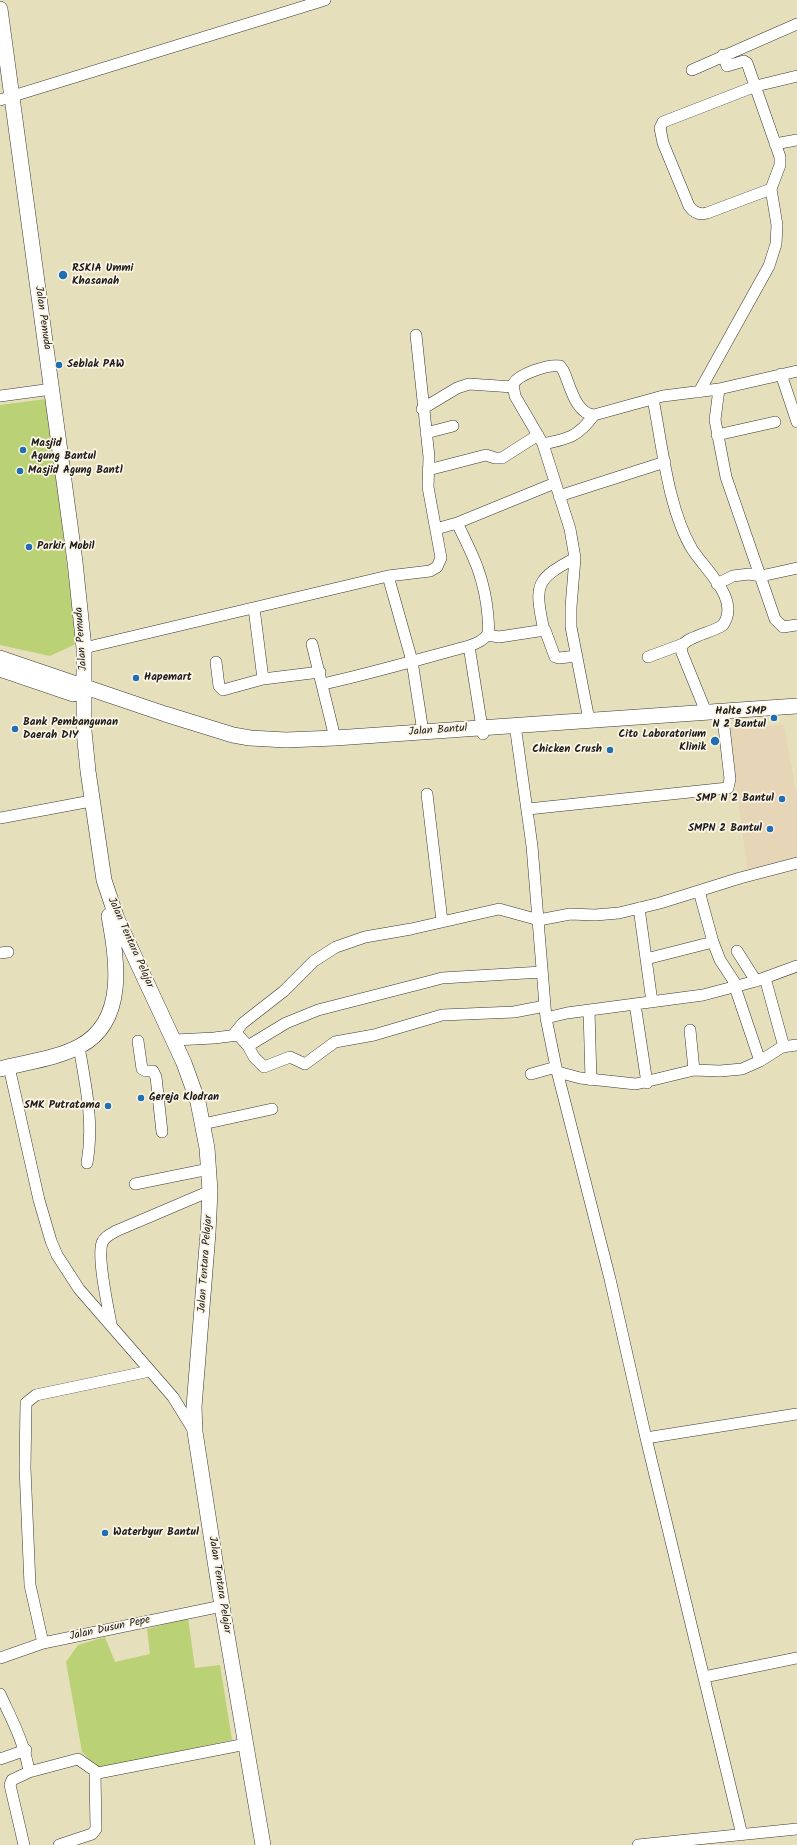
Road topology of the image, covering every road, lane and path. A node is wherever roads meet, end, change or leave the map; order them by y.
1 (325, 0) edge
2 (0, 10) edge
3 (797, 24) edge
4 (723, 55) junction
5 (692, 70) dead end
6 (797, 76) edge
7 (756, 86) junction
8 (6, 99) edge
9 (797, 140) edge
10 (775, 144) junction
11 (771, 189) junction
12 (416, 335) dead end
13 (797, 372) edge
14 (781, 374) junction
15 (512, 387) junction
16 (52, 389) junction
17 (719, 389) junction
18 (702, 391) junction
19 (0, 396) edge
20 (653, 399) junction
21 (422, 409) junction
22 (594, 415) junction
23 (775, 422) dead end
24 (797, 422) edge
25 (453, 426) dead end
26 (426, 433) junction
27 (717, 435) junction
28 (540, 440) junction
29 (665, 462) junction
30 (428, 470) junction
31 (555, 482) junction
32 (559, 496) junction
33 (457, 523) junction
34 (436, 528) junction
35 (575, 558) junction
36 (797, 568) edge
37 (388, 576) junction
38 (761, 576) junction
39 (717, 584) junction
40 (254, 608) junction
41 (797, 625) edge
42 (544, 626) dead end
43 (488, 635) junction
44 (312, 644) dead end
45 (683, 644) junction
46 (469, 646) junction
47 (84, 648) junction
48 (577, 656) junction
49 (648, 657) dead end
50 (0, 658) edge
51 (412, 661) junction
52 (216, 662) dead end
53 (0, 669) edge
54 (320, 672) junction
55 (263, 679) junction
56 (323, 684) junction
57 (85, 693) junction
58 (797, 706) edge
59 (706, 712) junction
60 (797, 713) edge
61 (723, 718) junction
62 (589, 720) junction
63 (482, 731) junction
64 (423, 732) junction
65 (516, 732) junction
66 (335, 738) junction
67 (427, 794) dead end
68 (91, 801) junction
69 (528, 809) junction
70 (0, 818) edge
71 (101, 863) junction
72 (797, 863) edge
73 (699, 891) junction
74 (639, 908) junction
75 (539, 920) junction
76 (442, 921) junction
77 (713, 942) junction
78 (737, 951) dead end
79 (646, 959) junction
80 (797, 966) edge
81 (542, 972) junction
82 (761, 979) junction
83 (736, 987) junction
84 (652, 1002) junction
85 (635, 1004) junction
86 (545, 1006) junction
87 (589, 1010) junction
88 (546, 1018) junction
89 (690, 1030) dead end
90 (233, 1035) junction
91 (175, 1040) junction
92 (138, 1041) dead end
93 (797, 1045) edge
94 (248, 1046) junction
95 (79, 1047) junction
96 (784, 1047) junction
97 (760, 1061) junction
98 (4, 1068) edge
99 (557, 1069) junction
100 (694, 1070) junction
101 (531, 1074) dead end
102 (591, 1080) junction
103 (647, 1083) junction
104 (272, 1109) dead end
105 (203, 1124) junction
106 (162, 1132) dead end
107 (87, 1163) dead end
108 (209, 1169) junction
109 (135, 1184) dead end
110 (210, 1191) junction
111 (112, 1326) junction
112 (150, 1371) junction
113 (797, 1414) edge
114 (195, 1432) junction
115 (646, 1438) junction
116 (222, 1606) junction
117 (43, 1643) junction
118 (0, 1658) edge
119 (797, 1658) edge
120 (704, 1677) junction
121 (0, 1694) edge
122 (246, 1744) junction
123 (26, 1750) junction
124 (0, 1759) edge
125 (29, 1772) junction
126 (96, 1773) junction
127 (797, 1829) edge
128 (742, 1835) junction
129 (24, 1845) edge
130 (59, 1845) edge
131 (263, 1845) edge
132 (638, 1845) edge

1 - 8 street
2 - 8 main road, Jalan Pemuda
3 - 4 street
4 - 5 street
4 - 7 street
6 - 7 street
7 - 10 street
7 - 11 street
8 - 16 main road, Jalan Pemuda
9 - 10 street
10 - 11 street
11 - 18 street
12 - 21 street
13 - 14 street
14 - 17 street
14 - 24 street
15 - 21 street
15 - 22 street
15 - 28 street
16 - 19 street
16 - 47 main road, Jalan Pemuda
17 - 18 street
17 - 27 street
18 - 20 street
20 - 22 street
20 - 29 street
21 - 26 street
22 - 28 street
23 - 27 street
25 - 26 street
26 - 30 street
27 - 38 street
28 - 30 street
28 - 31 street
29 - 32 street
29 - 39 street
30 - 34 street
31 - 32 street
31 - 33 street
32 - 35 street
33 - 34 street
33 - 43 street
34 - 37 street
35 - 42 street
35 - 48 street
36 - 38 street
37 - 40 street
37 - 51 street
38 - 39 street
38 - 41 street
39 - 45 street
40 - 47 street
40 - 55 street
43 - 46 street
43 - 48 street
44 - 54 street
45 - 49 street
45 - 59 street
46 - 51 street
46 - 63 street
47 - 57 main road, Jalan Pemuda
48 - 62 street
50 - 57 main road
51 - 56 street
51 - 64 street
52 - 55 street
53 - 57 main road
54 - 55 street
54 - 56 street
56 - 66 street
57 - 63 main road, Jalan Bantul
57 - 66 main road, Jalan Bantul
57 - 68 main road, Jalan Tentara Pelajar
58 - 59 main road, Jalan Bantul
59 - 62 main road, Jalan Bantul
60 - 61 main road, Jalan Bantul
61 - 65 main road, Jalan Bantul
61 - 69 street
62 - 63 main road, Jalan Bantul
63 - 64 main road, Jalan Bantul
63 - 65 main road, Jalan Bantul
64 - 66 main road, Jalan Bantul
65 - 69 street
67 - 76 street
68 - 70 street
68 - 71 main road, Jalan Tentara Pelajar
69 - 75 street
71 - 91 main road, Jalan Tentara Pelajar
71 - 95 main road
72 - 73 street
73 - 74 street
73 - 77 street
74 - 75 street
74 - 79 street
75 - 76 street
75 - 81 street
76 - 90 street
77 - 79 street
77 - 83 street
78 - 82 street
79 - 84 street
80 - 82 street
81 - 86 street
81 - 94 street
82 - 83 street
82 - 96 street
83 - 84 street
83 - 97 street
84 - 85 street
85 - 87 street
85 - 103 street
86 - 88 street
86 - 94 street
87 - 88 street
87 - 102 street
88 - 99 street
89 - 100 street
90 - 91 street
90 - 94 street
91 - 105 main road, Jalan Tentara Pelajar
92 - 106 street
93 - 96 street
95 - 98 main road
95 - 107 street
96 - 97 street
97 - 100 street
98 - 111 street
99 - 101 street
99 - 102 street
99 - 115 street
100 - 103 street
102 - 103 street
104 - 105 street
105 - 108 main road, Jalan Tentara Pelajar
108 - 109 street
108 - 110 main road, Jalan Tentara Pelajar
110 - 111 street
110 - 114 main road, Jalan Tentara Pelajar
111 - 112 street
112 - 114 street
112 - 117 street
113 - 115 street
114 - 116 main road, Jalan Tentara Pelajar
115 - 120 street
116 - 117 street, Jalan Dusun Pepe
116 - 122 main road, Jalan Tentara Pelajar
117 - 118 street, Jalan Dusun Pepe
119 - 120 street
120 - 128 street
121 - 123 street
122 - 126 street
122 - 131 main road, Jalan Tentara Pelajar
123 - 124 street
123 - 125 street
125 - 126 street
125 - 129 street
126 - 130 street
127 - 128 street
128 - 132 street

